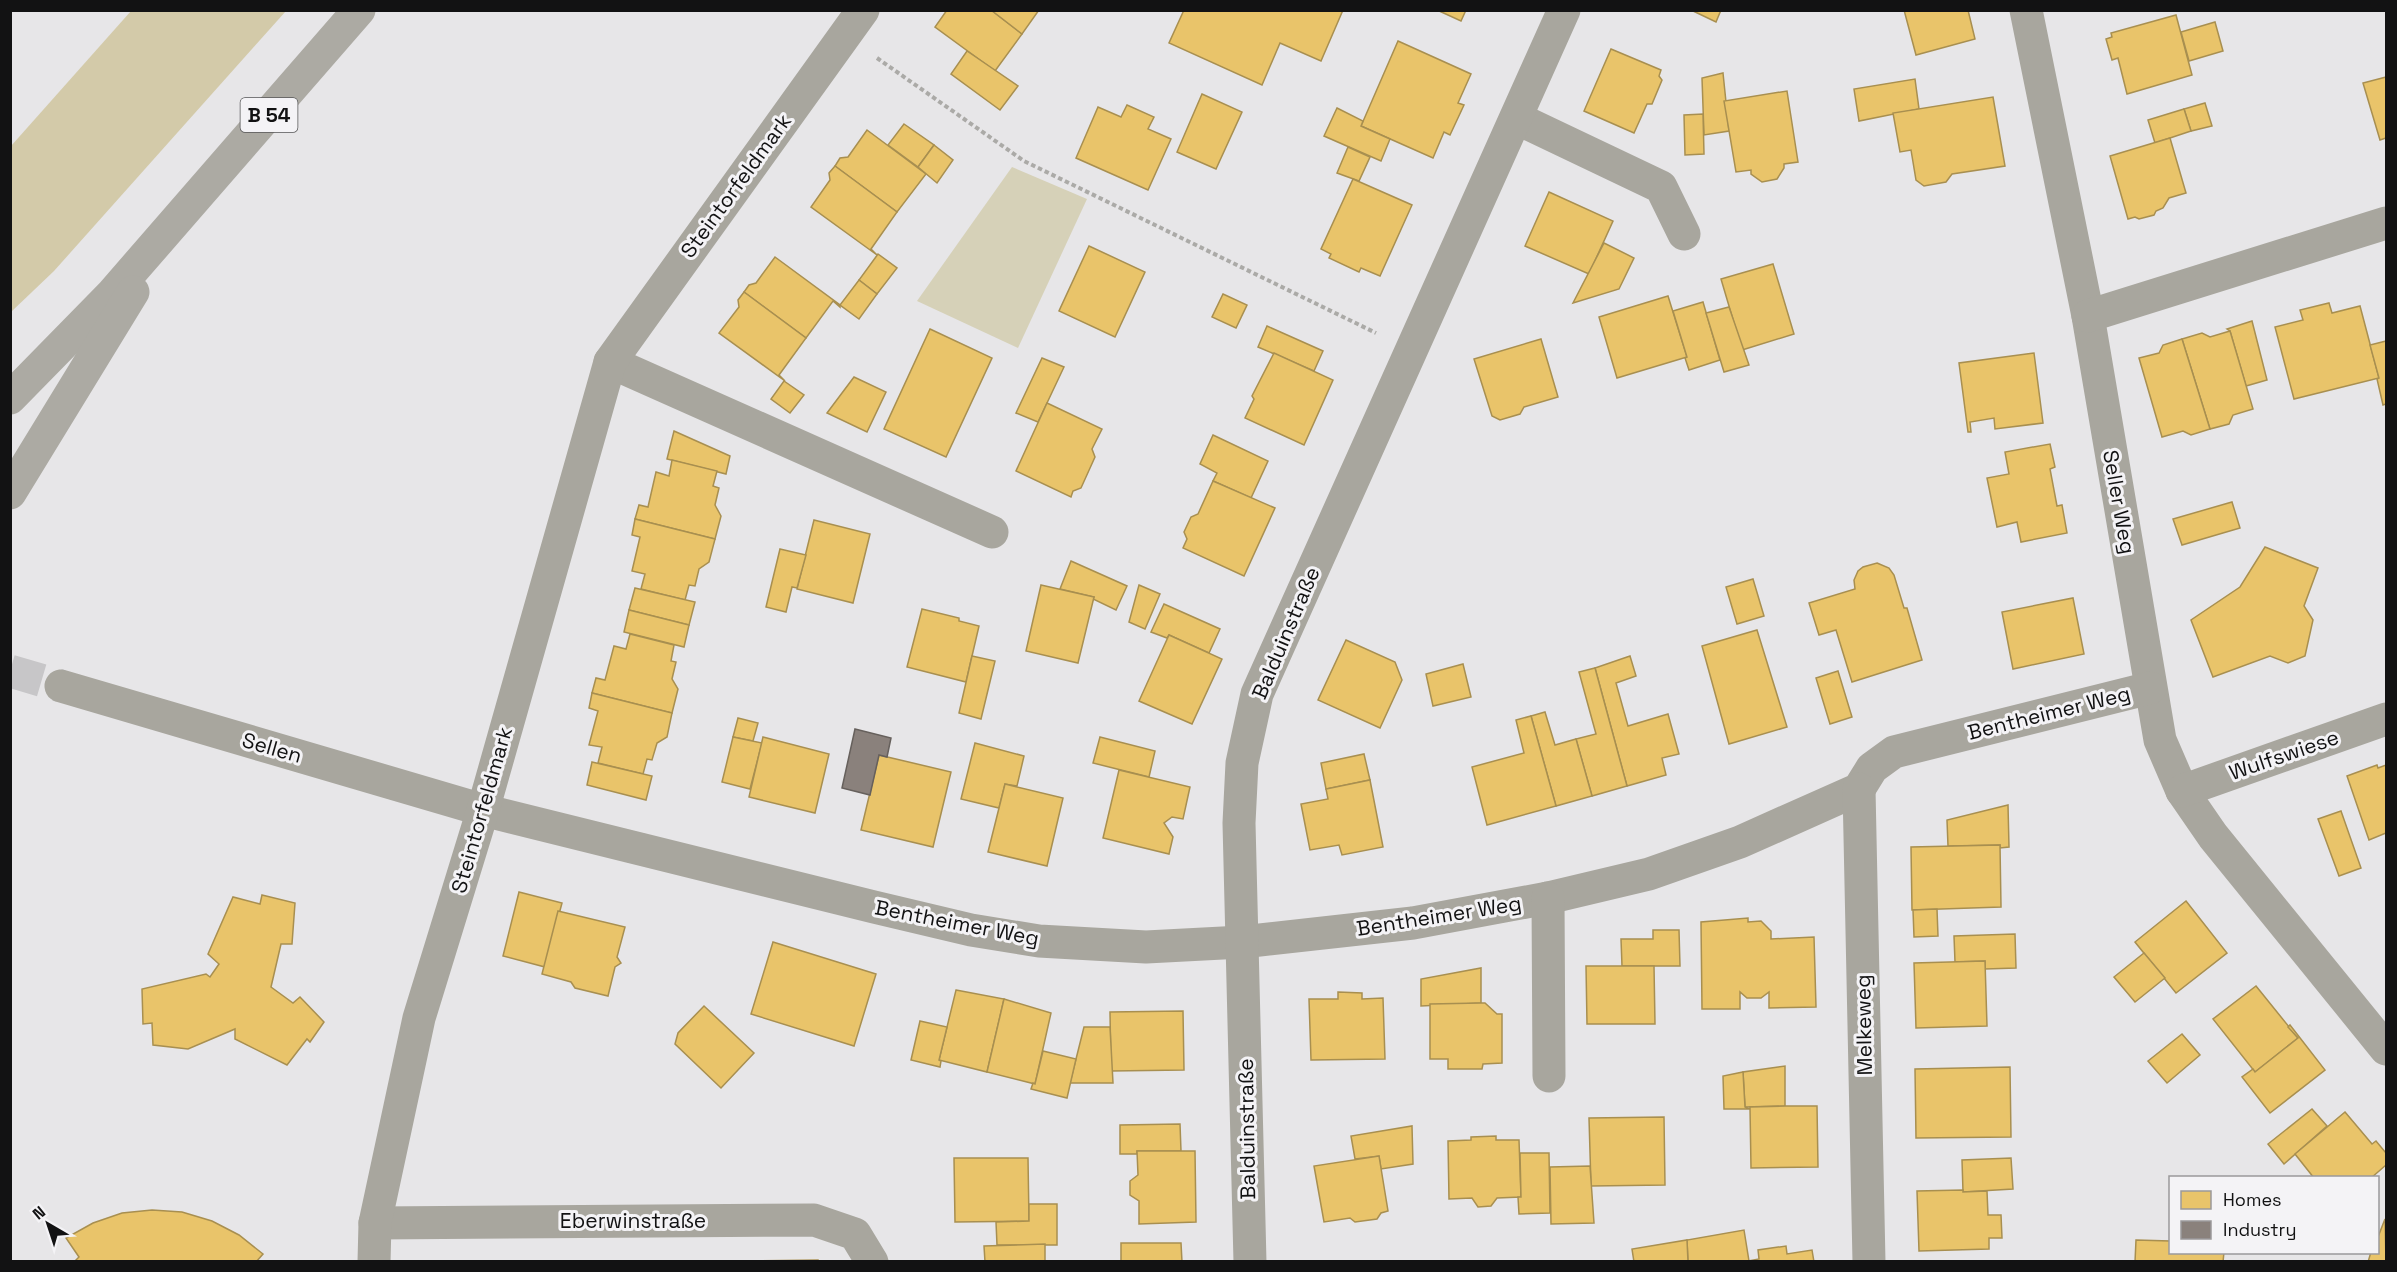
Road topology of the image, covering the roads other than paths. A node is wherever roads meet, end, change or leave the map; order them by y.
1 (359, 10) edge
2 (1564, 10) edge
3 (2026, 10) edge
4 (854, 23) edge
5 (1516, 118) junction
6 (179, 219) junction
7 (2386, 223) edge
8 (1684, 234) dead end
9 (2088, 316) junction
10 (610, 362) junction
11 (10, 398) edge
12 (10, 493) edge
13 (992, 532) dead end
14 (61, 686) tunnel mouth
15 (2150, 688) junction
16 (2386, 719) edge
17 (1859, 789) junction
18 (2182, 791) junction
19 (483, 810) junction
20 (1548, 898) junction
21 (1242, 942) junction
22 (2386, 1049) edge
23 (1549, 1076) dead end
24 (375, 1223) junction
25 (374, 1262) edge
26 (872, 1262) edge
27 (1250, 1262) edge
28 (1869, 1262) edge

1 - 6 highway, B 54
2 - 5 street, Balduinstraße
3 - 9 street, Seller Weg
4 - 10 street, Steintorfeldmark
5 - 8 street
5 - 21 street, Balduinstraße
6 - 11 highway, B 54
6 - 12 highway
7 - 9 street
9 - 15 street, Seller Weg
10 - 13 street
10 - 19 street, Steintorfeldmark
14 - 19 street, Sellen
15 - 17 street, Bentheimer Weg
15 - 18 street, Bentheimer Weg
16 - 18 street, Wulfswiese
17 - 20 street, Bentheimer Weg
17 - 28 street, Melkeweg
18 - 22 street, Bentheimer Weg
19 - 21 street, Bentheimer Weg
19 - 24 street, Steintorfeldmark
20 - 21 street, Bentheimer Weg
20 - 23 street, Bentheimer Weg
21 - 27 street, Balduinstraße
24 - 25 street, Steintorfeldmark
24 - 26 street, Eberwinstraße

